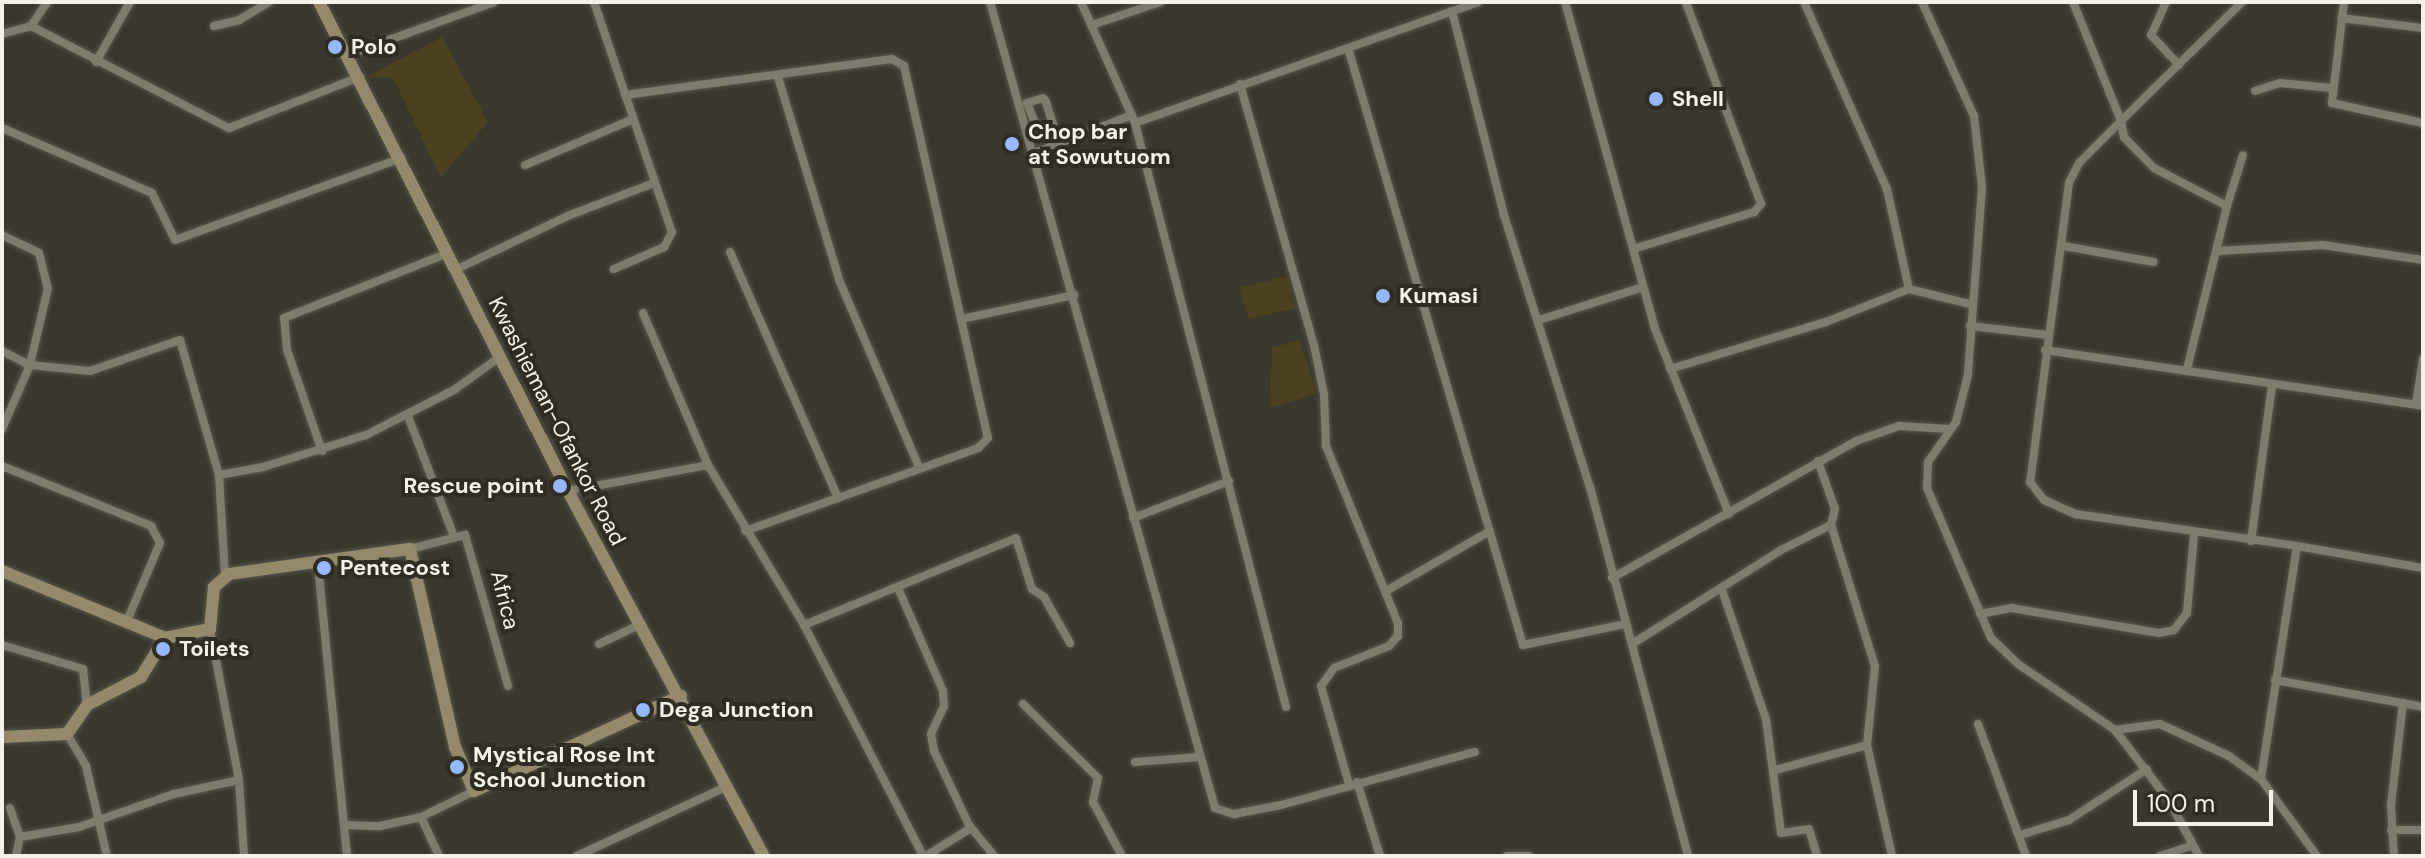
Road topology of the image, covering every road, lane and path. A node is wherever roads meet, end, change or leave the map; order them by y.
1 (47, 2) edge
2 (130, 2) edge
3 (269, 2) edge
4 (319, 2) edge
5 (494, 2) edge
6 (594, 2) edge
7 (990, 2) edge
8 (1081, 2) edge
9 (1160, 2) edge
10 (1478, 2) edge
11 (1565, 2) edge
12 (1686, 2) edge
13 (1804, 2) edge
14 (1922, 2) edge
15 (2073, 2) edge
16 (2166, 2) edge
17 (2242, 2) edge
18 (2344, 2) edge
19 (1452, 11) junction
20 (2341, 18) junction
21 (1092, 25) junction
22 (31, 26) junction
23 (214, 26) dead end
24 (2423, 28) edge
25 (2, 34) edge
26 (1348, 48) junction
27 (347, 55) junction
28 (96, 62) junction
29 (2179, 65) junction
30 (360, 77) junction
31 (778, 77) junction
32 (1240, 84) junction
33 (2332, 88) junction
34 (2255, 91) dead end
35 (625, 95) junction
36 (1134, 119) junction
37 (631, 120) junction
38 (2121, 121) junction
39 (2423, 123) edge
40 (2, 128) edge
41 (1034, 153) junction
42 (2243, 155) dead end
43 (402, 158) junction
44 (525, 165) dead end
45 (654, 183) junction
46 (2227, 206) junction
47 (2, 235) edge
48 (2064, 246) junction
49 (1633, 249) junction
50 (2217, 251) junction
51 (730, 252) dead end
52 (448, 253) junction
53 (2423, 260) edge
54 (2154, 262) dead end
55 (614, 269) dead end
56 (455, 270) junction
57 (1643, 287) junction
58 (1909, 289) junction
59 (1074, 295) junction
60 (1970, 304) junction
61 (643, 313) dead end
62 (961, 319) junction
63 (1539, 320) junction
64 (1970, 326) junction
65 (2048, 335) junction
66 (2045, 350) junction
67 (2, 351) edge
68 (501, 356) junction
69 (2423, 359) edge
70 (30, 365) junction
71 (1670, 369) junction
72 (2187, 369) junction
73 (2272, 385) junction
74 (2419, 405) edge
75 (408, 416) junction
76 (2, 429) edge
77 (1949, 429) junction
78 (322, 451) junction
79 (1818, 461) junction
80 (708, 465) junction
81 (2, 466) edge
82 (919, 467) junction
83 (219, 475) junction
84 (1229, 481) junction
85 (568, 491) junction
86 (838, 498) junction
87 (1729, 514) junction
88 (1133, 518) junction
89 (1831, 525) junction
90 (745, 531) junction
91 (1490, 531) junction
92 (453, 534) junction
93 (2194, 535) junction
94 (2251, 541) junction
95 (2297, 546) junction
96 (410, 549) junction
97 (318, 565) junction
98 (2423, 568) edge
99 (2, 571) edge
100 (225, 576) junction
101 (1612, 578) junction
102 (898, 588) junction
103 (1722, 590) junction
104 (1386, 591) junction
105 (1980, 614) junction
106 (126, 623) junction
107 (641, 624) junction
108 (1625, 624) junction
109 (804, 625) junction
110 (210, 629) junction
111 (165, 638) junction
112 (1070, 643) dead end
113 (599, 644) dead end
114 (1632, 644) junction
115 (2, 645) edge
116 (2275, 680) junction
117 (508, 686) dead end
118 (681, 696) junction
119 (2403, 703) junction
120 (1023, 704) dead end
121 (87, 705) junction
122 (1286, 707) dead end
123 (2423, 707) edge
124 (1978, 724) dead end
125 (2115, 730) junction
126 (67, 734) junction
127 (2, 737) edge
128 (1867, 745) junction
129 (1475, 752) dead end
130 (1199, 757) junction
131 (1135, 762) dead end
132 (2147, 769) junction
133 (1775, 770) junction
134 (2261, 779) junction
135 (239, 780) junction
136 (1353, 783) junction
137 (728, 786) junction
138 (474, 791) junction
139 (10, 808) dead end
140 (421, 817) junction
141 (97, 820) junction
142 (346, 825) junction
143 (971, 828) junction
144 (2391, 830) junction
145 (2423, 830) edge
146 (2020, 835) junction
147 (20, 837) junction
148 (2193, 845) junction
149 (16, 856) edge
150 (107, 856) edge
151 (244, 856) edge
152 (347, 856) edge
153 (439, 856) edge
154 (577, 856) edge
155 (764, 856) edge
156 (924, 856) edge
157 (994, 856) edge
158 (1122, 856) edge
159 (1380, 856) edge
160 (1507, 856) edge
161 (1529, 856) edge
162 (1688, 856) edge
163 (1817, 856) edge
164 (1892, 856) edge
165 (2026, 856) edge
166 (2160, 856) edge
167 (2199, 856) edge
168 (2317, 856) edge
169 (2394, 856) edge

1 - 22 street
2 - 28 street
3 - 23 street
4 - 27 street, Kwashieman-Ofankor Road
5 - 27 street
6 - 35 street
7 - 41 street
8 - 21 street
9 - 21 street
10 - 19 street
11 - 49 street
12 - 49 street
13 - 58 street
14 - 60 street
15 - 38 street
16 - 29 street
17 - 29 street
18 - 20 street
19 - 26 street
19 - 63 street
20 - 24 street
20 - 33 street
21 - 36 street
22 - 25 street
22 - 28 street
26 - 32 street
26 - 91 street
27 - 30 street, Kwashieman-Ofankor Road
28 - 30 street
29 - 38 street
30 - 43 street, Kwashieman-Ofankor Road
31 - 35 street
31 - 62 street
31 - 82 street
32 - 36 street
32 - 104 street
33 - 34 street
33 - 39 street
35 - 37 street
36 - 41 street
36 - 84 street
37 - 44 street
37 - 45 street
38 - 46 street
38 - 48 street
40 - 43 street
41 - 59 street
42 - 46 street
43 - 52 street, Kwashieman-Ofankor Road
45 - 55 street
45 - 56 street
46 - 50 street
47 - 70 street
48 - 54 street
48 - 65 street
49 - 57 street
50 - 53 street
50 - 72 street
51 - 86 street
52 - 56 street, Kwashieman-Ofankor Road
52 - 78 street
56 - 68 street, Kwashieman-Ofankor Road
57 - 63 street
57 - 71 street
58 - 60 street
58 - 71 street
59 - 62 street
59 - 88 street
60 - 64 street
61 - 80 street
62 - 82 street
63 - 101 street
64 - 65 street
64 - 77 street
65 - 66 street
66 - 72 street
66 - 93 street
67 - 70 street
68 - 75 street
68 - 85 street, Kwashieman-Ofankor Road
69 - 74 street
70 - 76 street
70 - 83 street
71 - 87 street
72 - 73 street
73 - 74 street
73 - 94 street
75 - 78 street
75 - 92 street
77 - 79 street
77 - 105 street
78 - 83 street
79 - 87 street
79 - 89 street
80 - 85 street
80 - 90 street
81 - 106 street
82 - 86 street
83 - 100 street
84 - 88 street
84 - 122 street
85 - 107 street, Kwashieman-Ofankor Road
86 - 90 street
87 - 101 street
88 - 130 street
89 - 103 street
89 - 128 street
90 - 109 street
91 - 104 street
91 - 108 street
92 - 96 street
92 - 117 street, Africa
93 - 94 street
93 - 105 street
94 - 95 street
95 - 98 street
95 - 116 street
96 - 97 street
96 - 138 street
97 - 100 street
97 - 142 street
99 - 106 street
100 - 110 street
101 - 108 street
102 - 109 street
102 - 112 street
102 - 143 street
103 - 114 street
103 - 133 street
104 - 136 street
105 - 125 street
106 - 111 street
107 - 113 street
107 - 118 street, Kwashieman-Ofankor Road
108 - 114 street
109 - 156 street
110 - 111 street
110 - 135 street
111 - 121 street
114 - 162 street
115 - 121 street
116 - 119 street
116 - 134 street
118 - 137 street, Kwashieman-Ofankor Road
118 - 138 street
119 - 123 street
119 - 144 street
120 - 158 street
121 - 126 street
124 - 146 street
125 - 132 street
125 - 134 street
126 - 127 street
126 - 141 street
128 - 133 street
128 - 164 street
129 - 136 street
130 - 131 street
130 - 136 street
132 - 146 street
132 - 148 street
133 - 163 street
134 - 168 street
135 - 141 street
135 - 151 street
136 - 159 street
137 - 154 street
137 - 155 street, Kwashieman-Ofankor Road
138 - 140 street
139 - 147 street
140 - 142 street
140 - 153 street
141 - 147 street
141 - 150 street
142 - 152 street
143 - 156 street
143 - 157 street
144 - 145 street
144 - 169 street
146 - 165 street
147 - 149 street
148 - 166 street
148 - 167 street
160 - 161 street

